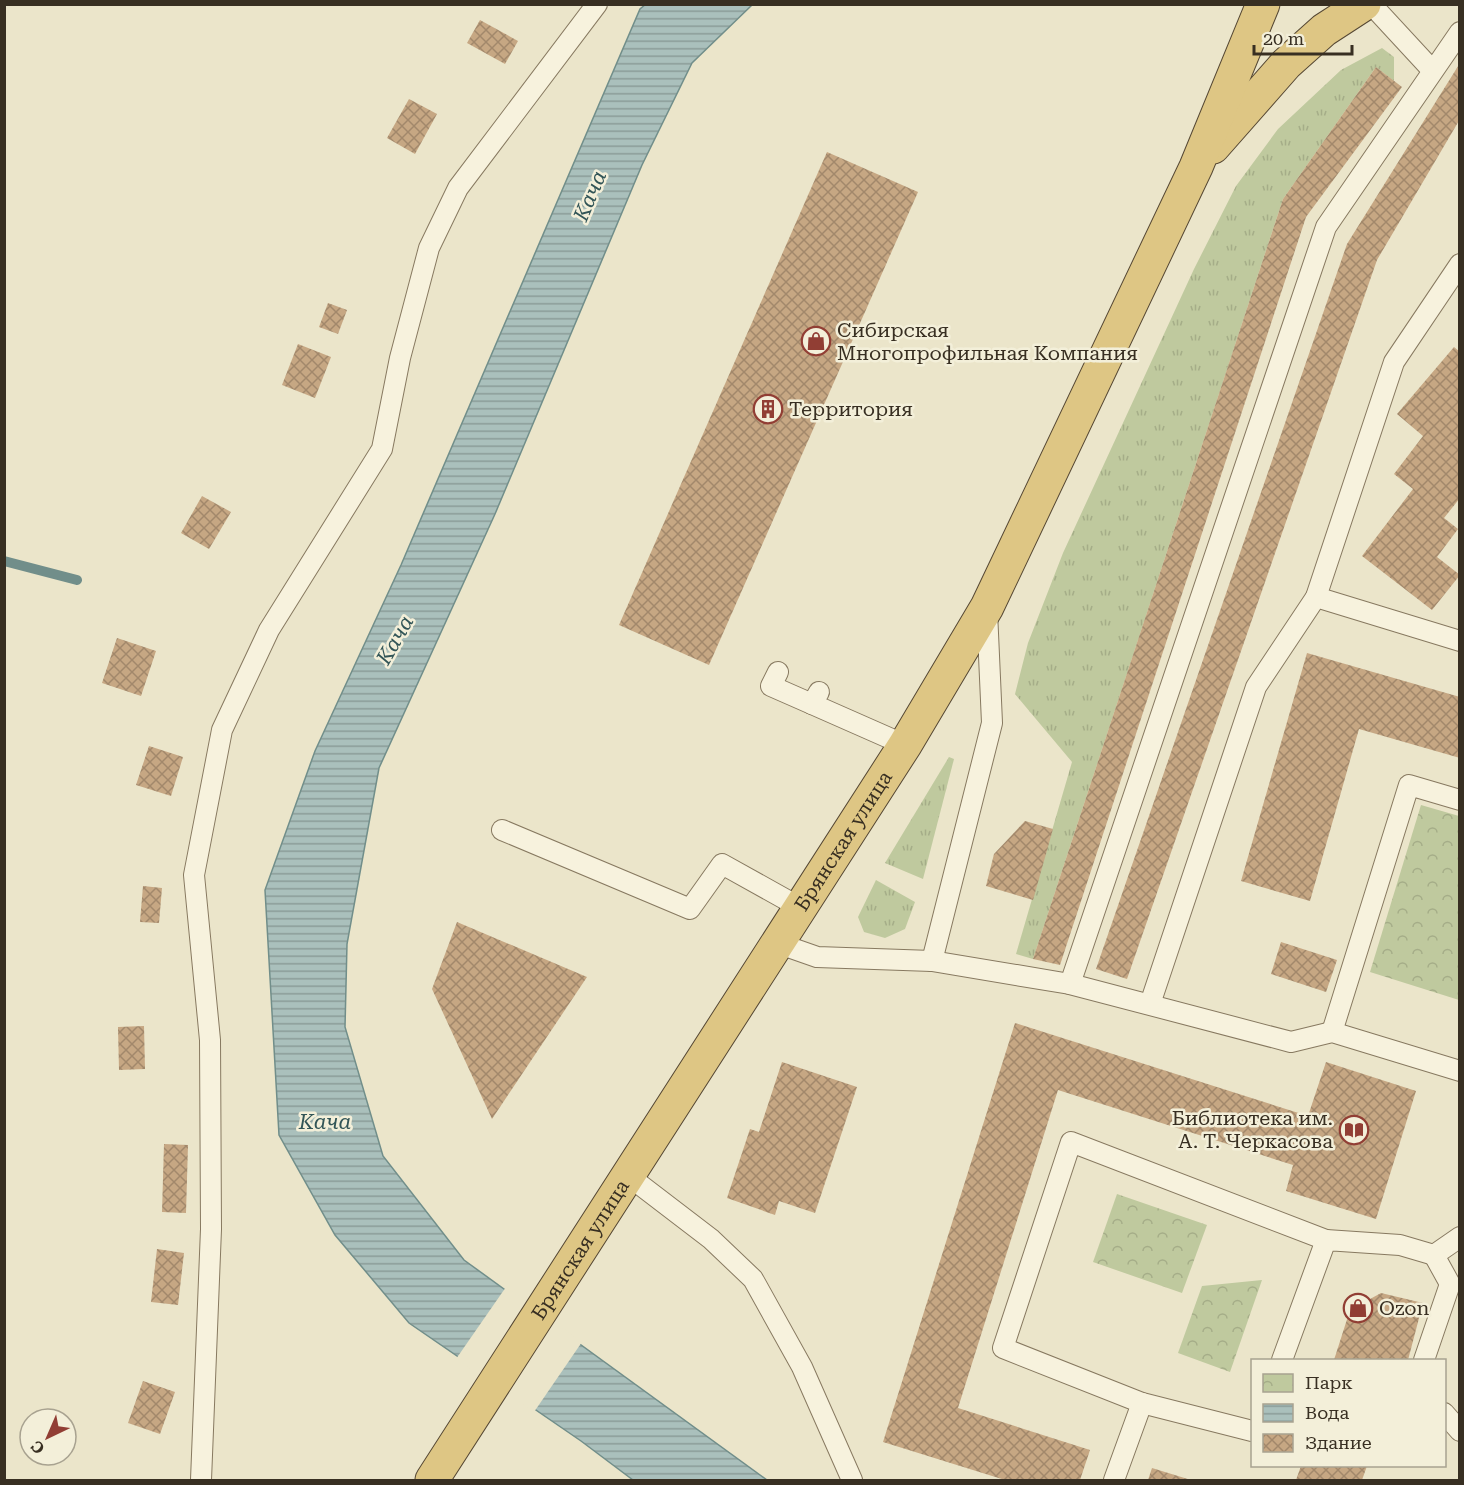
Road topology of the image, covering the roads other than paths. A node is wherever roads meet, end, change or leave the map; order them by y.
1 (597, 4) edge
2 (1263, 4) edge
3 (1364, 4) edge
4 (1371, 4) edge
5 (1460, 32) edge
6 (1432, 70) junction
7 (1196, 167) junction
8 (1460, 264) edge
9 (1316, 597) junction
10 (987, 607) junction
11 (1459, 639) edge
12 (778, 672) dead end
13 (905, 745) junction
14 (1460, 800) edge
15 (502, 830) dead end
16 (801, 908) junction
17 (777, 943) junction
18 (932, 961) junction
19 (1070, 984) junction
20 (1150, 1004) junction
21 (1332, 1032) junction
22 (1460, 1071) edge
23 (630, 1177) junction
24 (1460, 1237) edge
25 (1326, 1240) junction
26 (1434, 1255) junction
27 (1282, 1359) edge
28 (1424, 1359) edge
29 (1142, 1403) junction
30 (1446, 1415) edge
31 (1251, 1431) edge
32 (1460, 1431) edge
33 (201, 1480) edge
34 (432, 1480) edge
35 (852, 1480) edge
36 (1114, 1480) edge

1 - 33 lane
2 - 7 highway, Брянская улица
3 - 7 highway, Брянская улица
4 - 6 lane
5 - 6 lane
6 - 19 lane
7 - 10 highway, Брянская улица
8 - 9 lane
9 - 11 lane
9 - 20 lane
10 - 13 highway, Брянская улица
10 - 18 lane
12 - 13 lane
13 - 16 highway, Брянская улица
14 - 21 lane
15 - 16 lane
16 - 17 highway, Брянская улица
17 - 18 lane
17 - 23 highway, Брянская улица
18 - 19 lane
19 - 20 lane
20 - 21 lane
21 - 22 lane
23 - 34 highway, Брянская улица
23 - 35 lane
24 - 26 lane
25 - 26 lane
25 - 27 lane
25 - 29 lane
26 - 28 lane
29 - 31 lane
29 - 36 lane
30 - 32 lane

